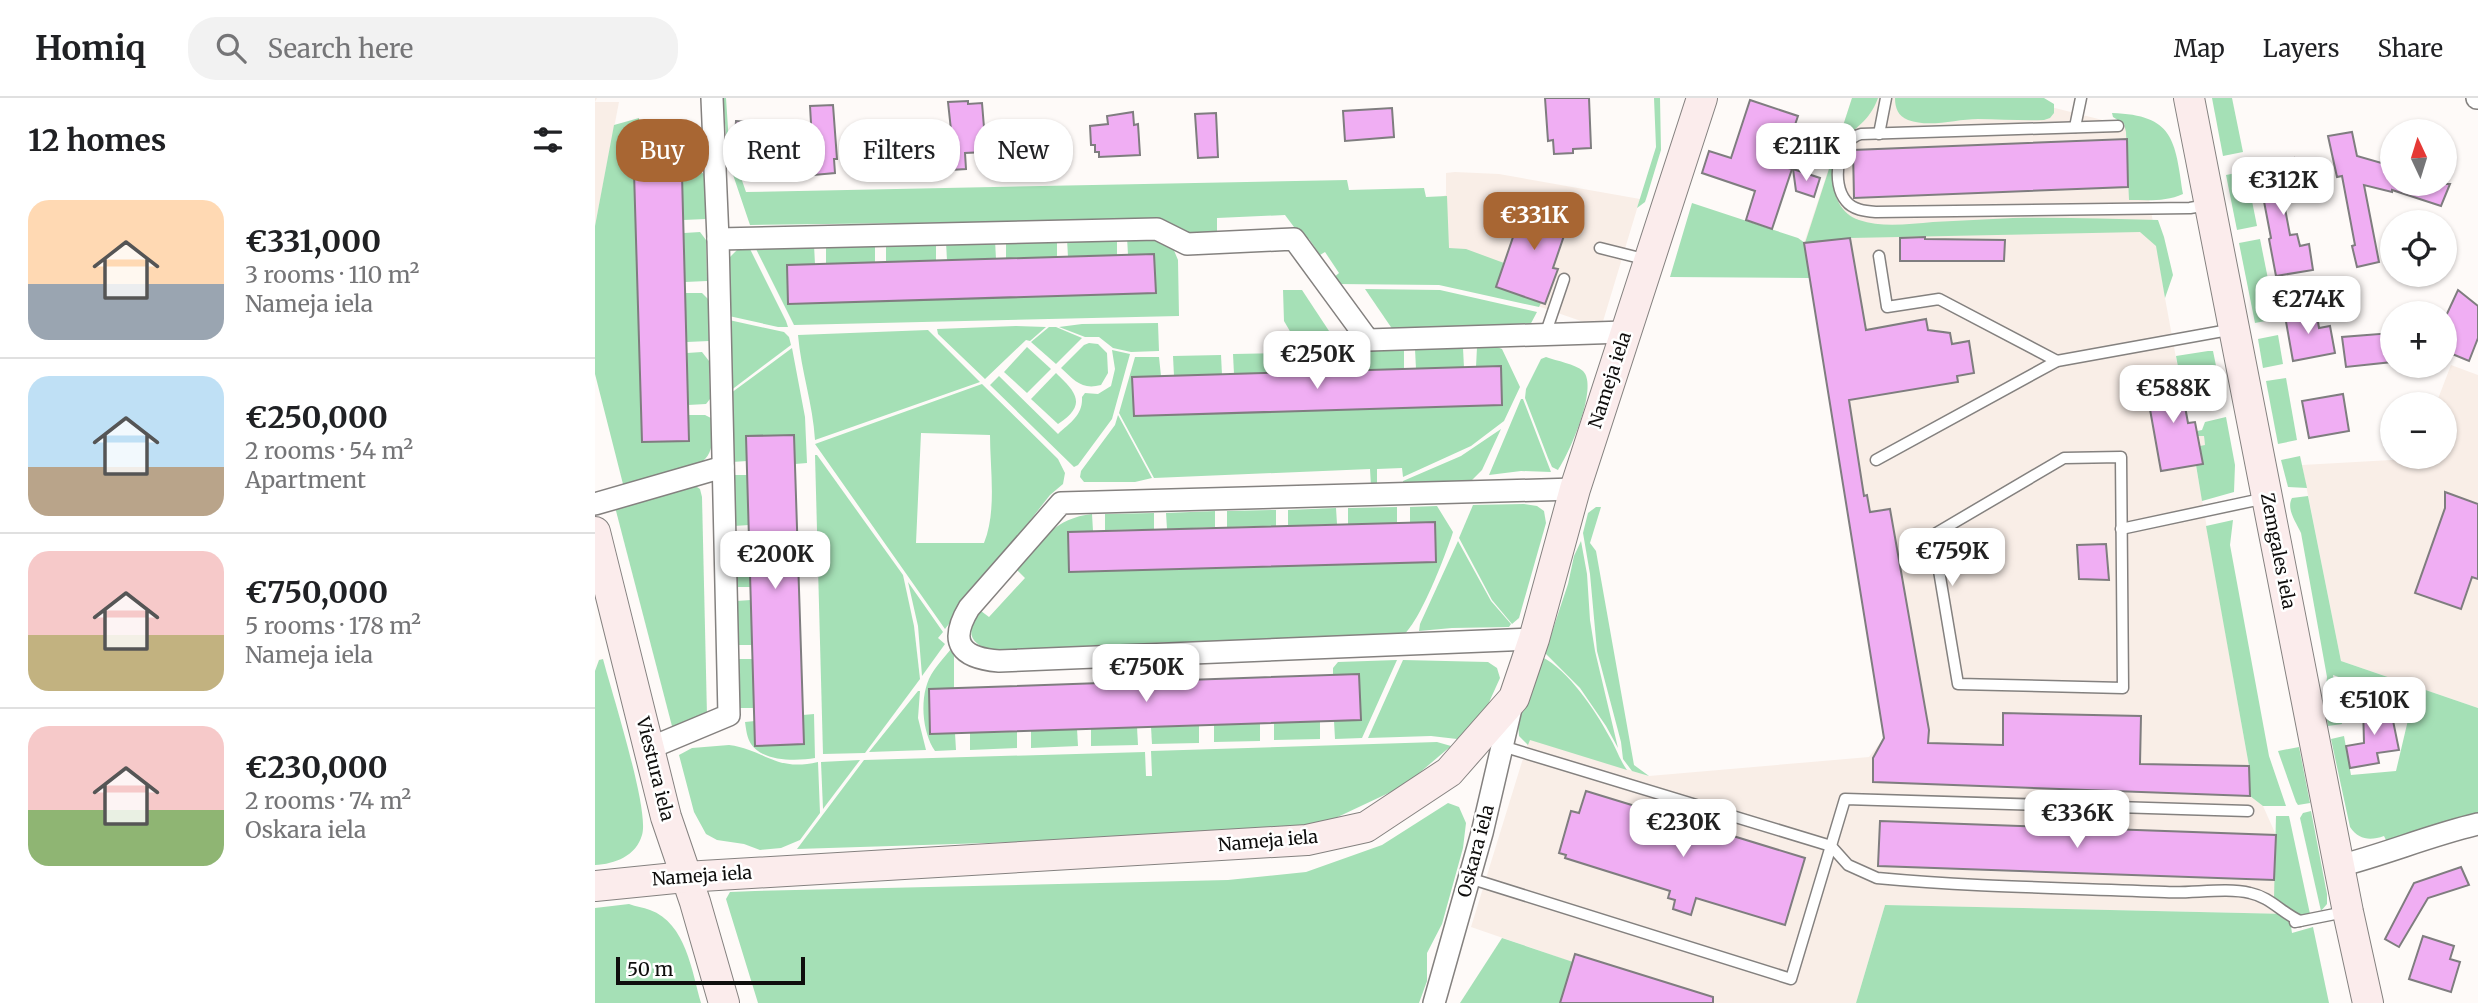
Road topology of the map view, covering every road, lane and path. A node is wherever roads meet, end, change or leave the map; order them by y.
1 (712, 98) edge
2 (1702, 98) edge
3 (1886, 98) edge
4 (2081, 98) edge
5 (2189, 98) edge
6 (2118, 126) dead end
7 (2075, 127) junction
8 (1879, 134) junction
9 (2210, 205) junction
10 (718, 239) junction
11 (1600, 248) dead end
12 (1879, 256) dead end
13 (1650, 261) junction
14 (1564, 279) dead end
15 (2234, 329) junction
16 (1625, 332) junction
17 (1545, 335) junction
18 (2057, 361) junction
19 (1876, 460) dead end
20 (723, 467) junction
21 (1575, 489) junction
22 (2267, 498) junction
23 (595, 504) edge
24 (2122, 529) junction
25 (595, 532) edge
26 (1534, 639) junction
27 (1514, 698) junction
28 (1502, 746) junction
29 (650, 748) junction
30 (2248, 811) dead end
31 (2478, 824) edge
32 (1831, 846) junction
33 (2339, 866) junction
34 (685, 877) junction
35 (1469, 878) junction
36 (595, 886) edge
37 (2348, 912) junction
38 (724, 1003) edge
39 (1434, 1003) edge
40 (2368, 1003) edge

1 - 10 street
2 - 13 street, Nameja iela
3 - 8 lane
4 - 7 lane
5 - 9 street, Zemgales iela
6 - 7 lane
7 - 8 lane
8 - 9 lane
9 - 15 street, Zemgales iela
10 - 17 street
10 - 20 street
11 - 13 lane
12 - 18 lane
13 - 16 street, Nameja iela
14 - 17 lane
15 - 18 lane
15 - 22 street, Zemgales iela
16 - 17 street
16 - 21 street, Nameja iela
18 - 19 lane
20 - 23 street
20 - 29 street
21 - 26 street, Nameja iela
21 - 26 street
22 - 24 lane
22 - 33 street, Zemgales iela
24 - 24 lane
25 - 29 street, Viestura iela
26 - 27 street, Nameja iela
27 - 28 street, Oskara iela
27 - 34 street, Nameja iela
28 - 32 lane
28 - 35 street, Oskara iela
29 - 34 street, Viestura iela
30 - 32 lane
31 - 33 street
32 - 35 lane
32 - 37 lane
33 - 37 street, Zemgales iela
34 - 36 street, Nameja iela
34 - 38 street, Viestura iela
35 - 39 street, Oskara iela
37 - 40 street, Zemgales iela

